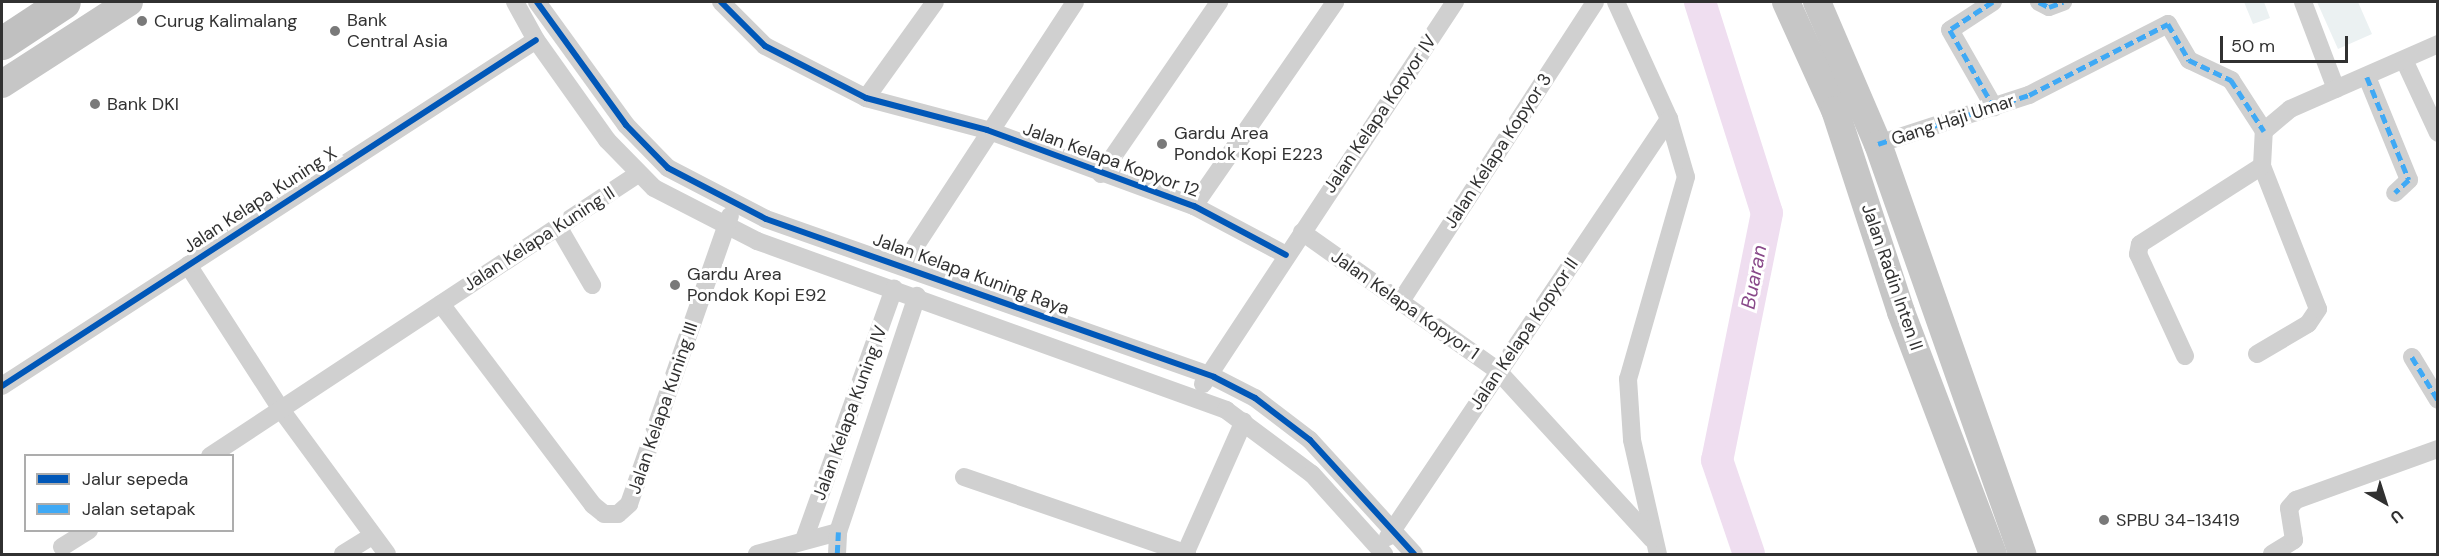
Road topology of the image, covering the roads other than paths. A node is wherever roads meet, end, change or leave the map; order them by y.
1 (64, 2) edge
2 (129, 2) edge
3 (515, 2) edge
4 (537, 2) edge
5 (721, 2) edge
6 (932, 2) edge
7 (1075, 2) edge
8 (1219, 2) edge
9 (1335, 2) edge
10 (1455, 2) edge
11 (1595, 2) edge
12 (1616, 2) edge
13 (1786, 2) edge
14 (1817, 2) edge
15 (1993, 2) edge
16 (2039, 2) edge
17 (2063, 2) edge
18 (2303, 2) edge
19 (536, 40) junction
20 (2, 43) edge
21 (2438, 44) edge
22 (2405, 62) junction
23 (2367, 77) junction
24 (2, 84) edge
25 (2336, 89) junction
26 (866, 98) junction
27 (1994, 107) junction
28 (1669, 119) junction
29 (987, 130) junction
30 (2264, 131) junction
31 (2438, 133) edge
32 (1878, 144) junction
33 (2262, 166) junction
34 (638, 174) junction
35 (1101, 174) junction
36 (2395, 193) dead end
37 (733, 202) junction
38 (1194, 206) junction
39 (727, 225) junction
40 (559, 228) junction
41 (1303, 230) junction
42 (1286, 255) junction
43 (188, 265) junction
44 (903, 266) junction
45 (592, 285) dead end
46 (894, 288) junction
47 (917, 296) junction
48 (1401, 300) junction
49 (441, 304) junction
50 (2257, 354) dead end
51 (2185, 356) dead end
52 (2412, 357) dead end
53 (1498, 371) junction
54 (1208, 375) junction
55 (2, 386) edge
56 (1197, 396) junction
57 (2438, 400) edge
58 (282, 411) junction
59 (1244, 421) junction
60 (2438, 449) edge
61 (213, 454) edge
62 (964, 477) dead end
63 (1396, 529) junction
64 (87, 532) edge
65 (838, 532) junction
66 (370, 537) junction
67 (805, 537) junction
68 (62, 547) dead end
69 (1655, 547) edge
70 (1381, 551) edge
71 (1186, 554) edge
72 (344, 555) edge
73 (387, 555) edge
74 (757, 555) edge
75 (837, 555) edge
76 (1414, 555) edge
77 (1993, 555) edge
78 (2022, 555) edge
79 (2272, 555) edge

1 - 20 highway
2 - 24 main road
3 - 19 street
4 - 37 street, Jalan Kelapa Kuning Raya
5 - 26 street, Jalan Kelapa Kopyor 12
6 - 26 street
7 - 29 street
8 - 35 street
9 - 38 street
10 - 41 street, Jalan Kelapa Kopyor IV
11 - 48 street, Jalan Kelapa Kopyor 3
12 - 28 street
13 - 77 main road, Jalan Radin Inten II
14 - 32 main road, Jalan Radin Inten II
15 - 27 street
16 - 17 street
18 - 25 street
19 - 34 street
19 - 43 street, Jalan Kelapa Kuning X
21 - 22 street
22 - 23 street
22 - 31 street
23 - 25 street
23 - 36 street
25 - 30 street
26 - 29 street, Jalan Kelapa Kopyor 12
27 - 30 street, Gang Haji Umar
27 - 32 street, Gang Haji Umar
28 - 53 street, Jalan Kelapa Kopyor II
28 - 69 street
29 - 35 street, Jalan Kelapa Kopyor 12
29 - 44 street
30 - 33 street
32 - 78 main road, Jalan Radin Inten II
33 - 50 street
33 - 51 street
34 - 39 street
34 - 40 street, Jalan Kelapa Kuning II
35 - 38 street, Jalan Kelapa Kopyor 12
37 - 39 street, Jalan Kelapa Kuning III
37 - 44 street, Jalan Kelapa Kuning Raya
38 - 42 street, Jalan Kelapa Kopyor 12
39 - 46 street
39 - 49 street, Jalan Kelapa Kuning III
40 - 45 street
40 - 49 street, Jalan Kelapa Kuning II
41 - 42 street, Jalan Kelapa Kopyor IV
41 - 48 street, Jalan Kelapa Kopyor 1
42 - 54 street, Jalan Kelapa Kopyor IV
43 - 55 street, Jalan Kelapa Kuning X
43 - 58 street
44 - 54 street, Jalan Kelapa Kuning Raya
46 - 47 street
46 - 67 street, Jalan Kelapa Kuning IV
47 - 56 street
47 - 65 street, Jalan Kelapa Kuning IV
48 - 53 street, Jalan Kelapa Kopyor 1
49 - 58 street, Jalan Kelapa Kuning II
52 - 57 street
53 - 63 street, Jalan Kelapa Kopyor II
53 - 69 street, Jalan Kelapa Kopyor 1
54 - 56 street, Jalan Kelapa Kopyor IV
54 - 63 street, Jalan Kelapa Kuning Raya
56 - 59 street
58 - 61 street, Jalan Kelapa Kuning II
58 - 66 street
59 - 70 street
59 - 71 street
60 - 79 street
62 - 71 street
63 - 70 street, Jalan Kelapa Kopyor II
63 - 76 street, Jalan Kelapa Kuning Raya
64 - 68 street
65 - 67 street
65 - 75 street, Jalan Kelapa Kuning IV
66 - 72 street
66 - 73 street
67 - 74 street

